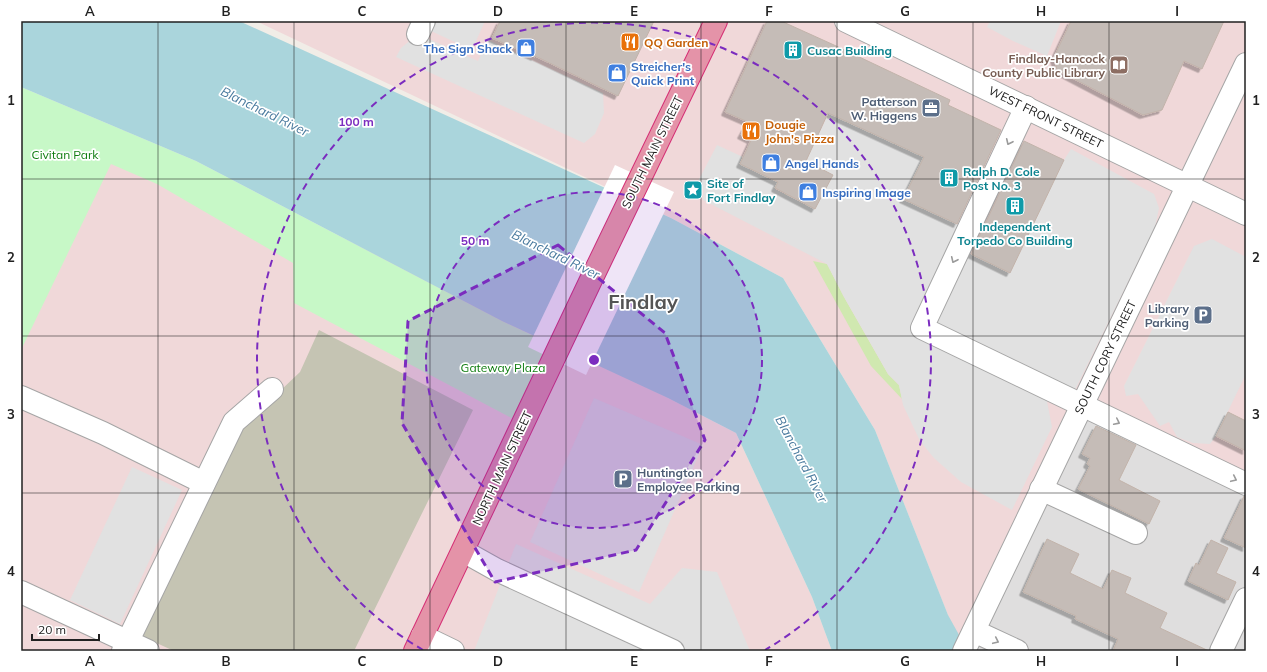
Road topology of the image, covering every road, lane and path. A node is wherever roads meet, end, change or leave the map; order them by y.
1 (716, 21) edge
2 (846, 21) edge
3 (1246, 64) edge
4 (1026, 107) junction
5 (1187, 185) junction
6 (1246, 214) edge
7 (589, 284) joint
8 (272, 389) dead end
9 (21, 397) edge
10 (1082, 405) junction
11 (204, 482) junction
12 (1246, 484) edge
13 (1041, 489) junction
14 (1136, 533) dead end
15 (463, 551) junction
16 (21, 592) edge
17 (1246, 599) edge
18 (974, 631) junction
19 (418, 644) edge
20 (126, 646) edge
21 (148, 651) edge
22 (453, 651) edge
23 (673, 651) edge
24 (964, 651) edge
25 (1017, 651) edge
26 (1221, 651) edge

1 - 7 highway, SOUTH MAIN STREET
2 - 4 street, WEST FRONT STREET
3 - 5 street, SOUTH CORY STREET
4 - 5 street, WEST FRONT STREET
4 -> 10 street
5 - 6 street, WEST FRONT STREET
5 - 10 street, SOUTH CORY STREET
7 - 15 highway, NORTH MAIN STREET
8 - 11 street
9 - 11 street
10 -> 12 street
10 - 13 street, SOUTH CORY STREET
11 - 20 street
13 - 14 street
13 - 18 street, SOUTH CORY STREET
15 - 19 highway, NORTH MAIN STREET
15 - 23 street
16 - 20 street
17 - 26 street
18 - 24 street, SOUTH CORY STREET
18 -> 25 street
19 - 22 street
20 - 21 street

